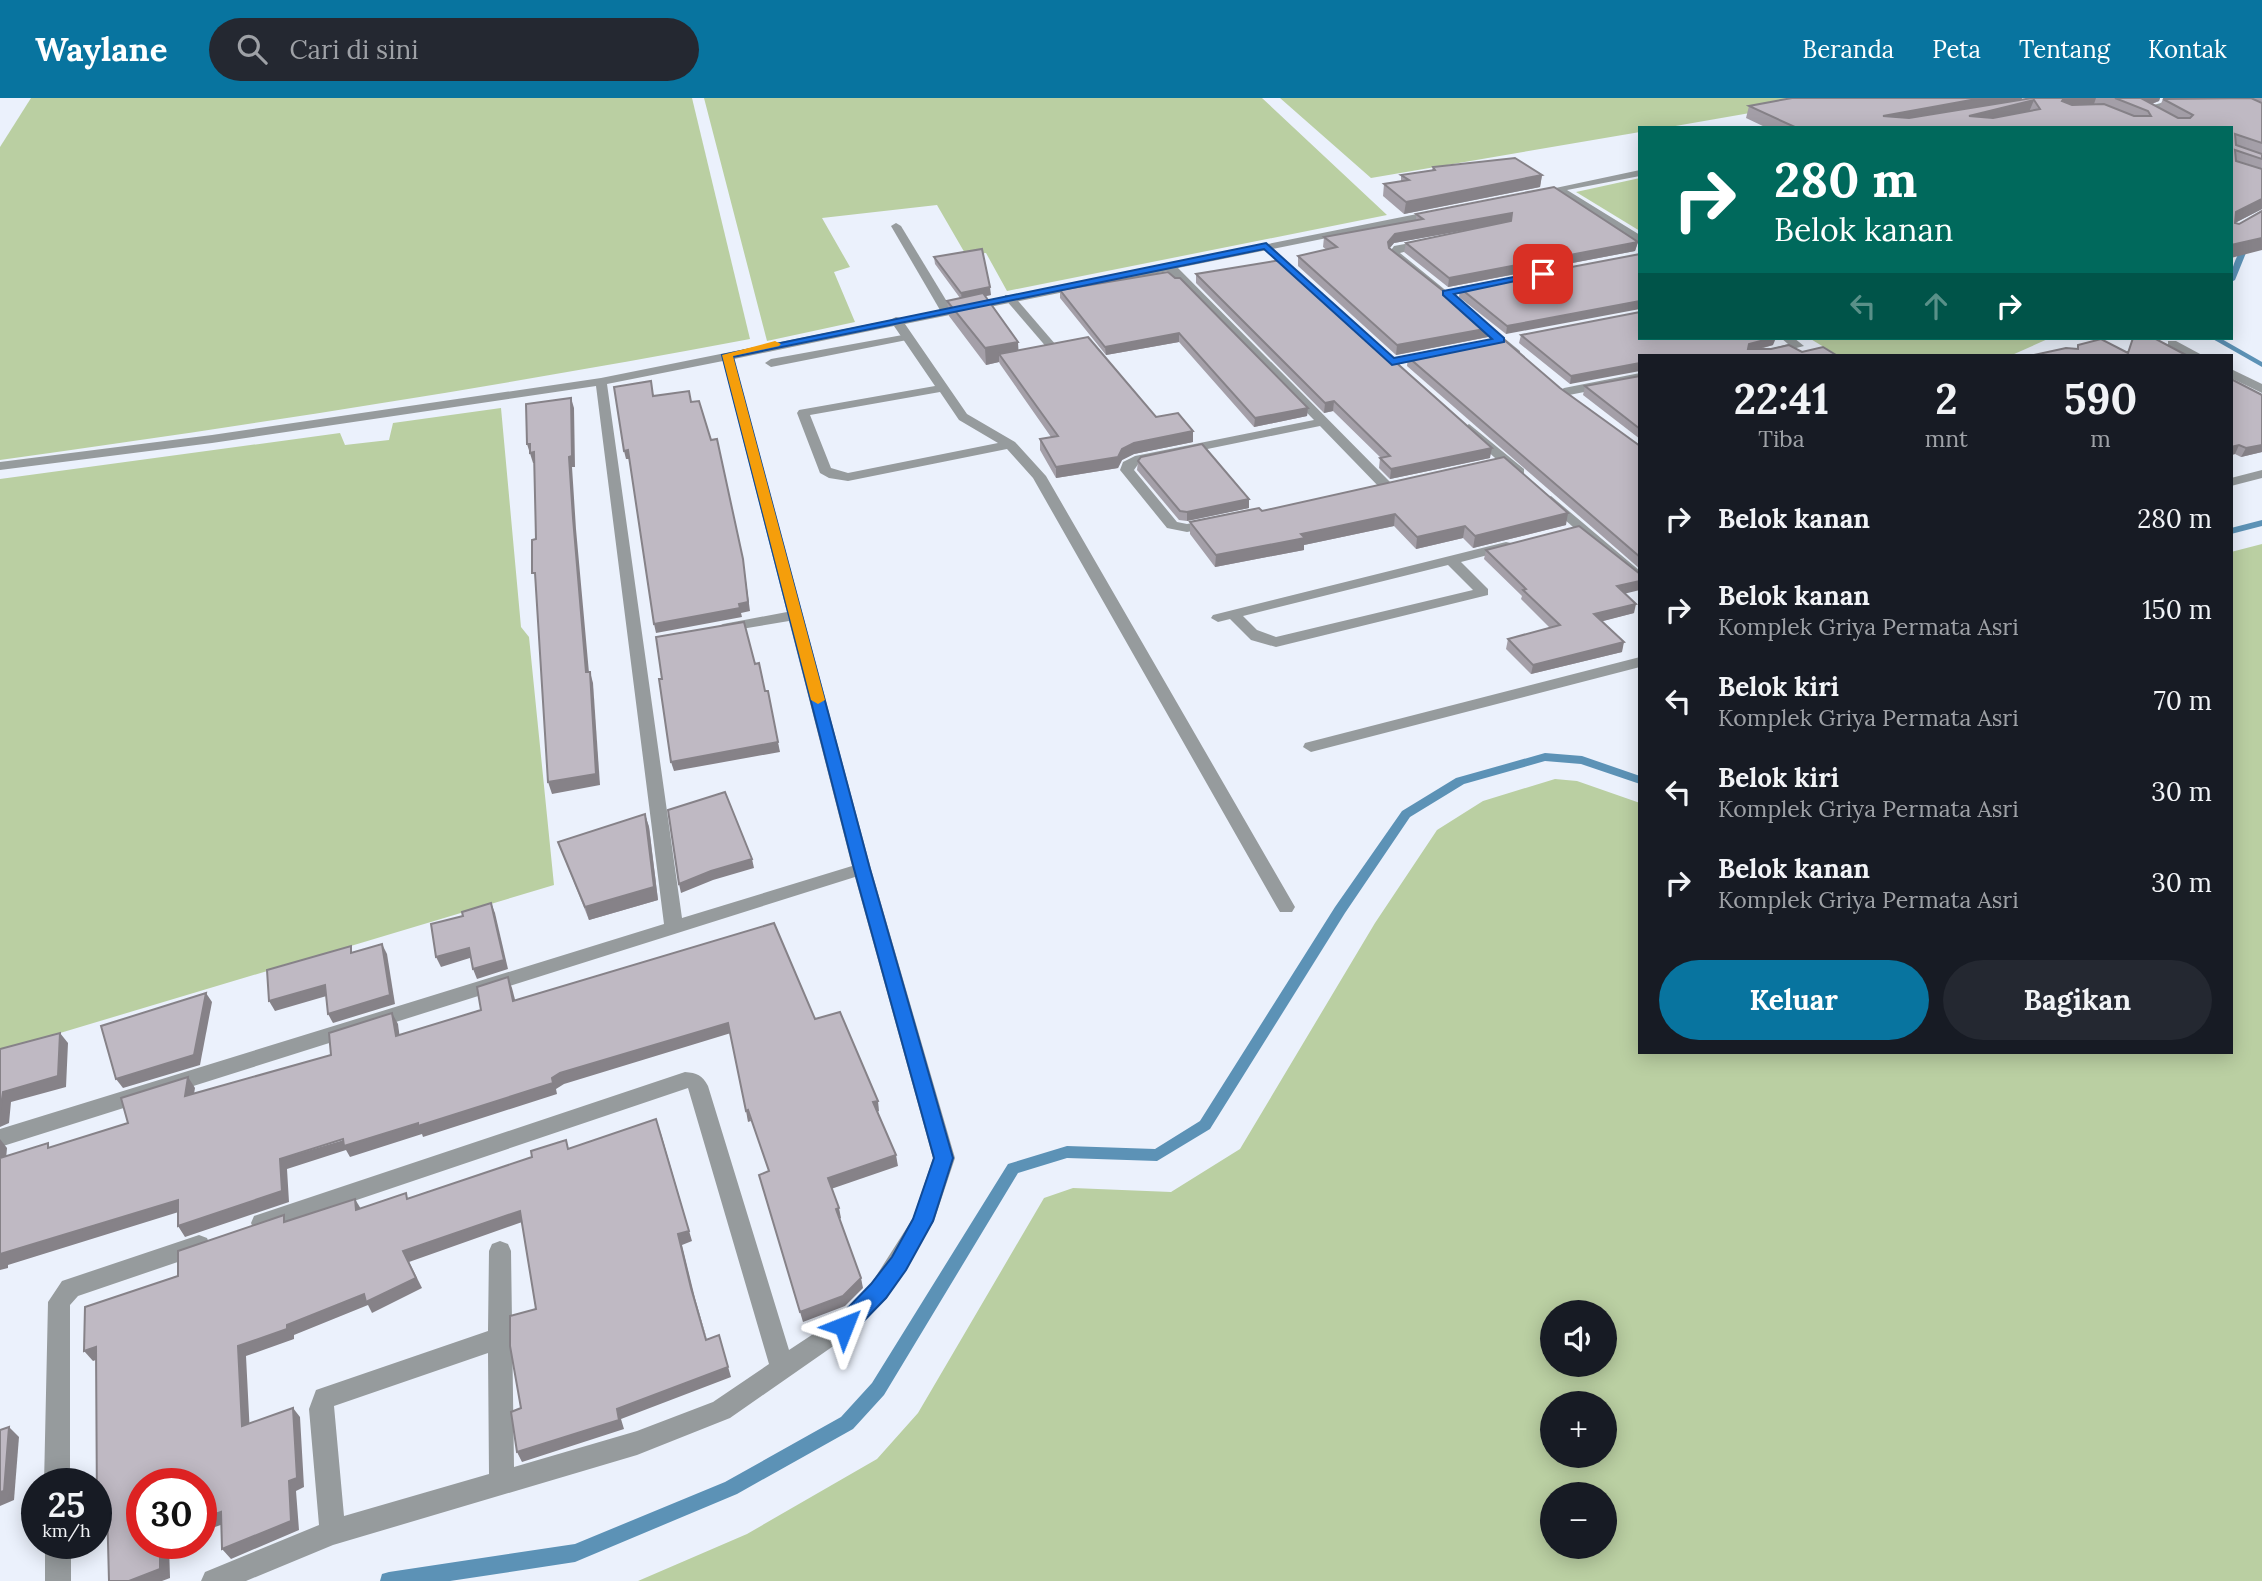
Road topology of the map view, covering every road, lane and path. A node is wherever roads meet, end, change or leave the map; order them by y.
1 (2192, 98) edge
2 (2157, 117) edge
3 (1638, 173) edge
4 (1559, 189) junction
5 (1518, 197) edge
6 (1449, 210) edge
7 (896, 226) dead end
8 (1638, 239) edge
9 (1438, 240) edge
10 (1266, 246) junction
11 (1277, 256) dead end
12 (1171, 267) junction
13 (1460, 290) edge
14 (1447, 293) junction
15 (1009, 297) junction
16 (946, 310) junction
17 (896, 320) junction
18 (908, 337) junction
19 (1507, 339) junction
20 (1790, 340) edge
21 (1487, 343) edge
22 (2172, 343) dead end
23 (1052, 347) edge
24 (1446, 351) edge
25 (1758, 354) edge
26 (2194, 354) edge
27 (727, 355) junction
28 (1521, 357) edge
29 (1392, 362) edge
30 (771, 363) dead end
31 (2233, 374) edge
32 (1638, 377) edge
33 (601, 382) junction
34 (1553, 383) edge
35 (943, 388) junction
36 (2262, 389) edge
37 (1564, 392) junction
38 (1574, 400) edge
39 (1455, 416) edge
40 (1323, 422) junction
41 (1010, 445) junction
42 (0, 466) edge
43 (2262, 474) edge
44 (1526, 477) edge
45 (2233, 481) edge
46 (1387, 487) edge
47 (1545, 494) edge
48 (1227, 520) edge
49 (1516, 544) edge
50 (1451, 560) junction
51 (1638, 577) edge
52 (1234, 614) junction
53 (796, 615) junction
54 (1217, 618) dead end
55 (704, 631) edge
56 (1638, 663) edge
57 (1311, 747) dead end
58 (862, 869) junction
59 (1286, 907) dead end
60 (674, 926) junction
61 (0, 1139) edge
62 (240, 1231) edge
63 (214, 1240) edge
64 (500, 1251) dead end
65 (500, 1338) junction
66 (783, 1370) junction
67 (57, 1468) edge
68 (502, 1481) junction
69 (333, 1532) junction
70 (58, 1559) edge
71 (58, 1581) edge
72 (214, 1581) edge

1 - 2 street
3 - 4 street
4 - 5 street
4 - 8 street
6 - 10 street
7 - 16 street
9 - 14 street
10 - 11 street
10 - 12 street
12 - 15 street
12 - 40 street
13 - 14 street
14 - 19 street
15 - 16 street
15 - 23 street
16 - 17 street
17 - 18 street
17 - 27 street
18 - 30 street
18 - 35 street
19 - 21 street
19 - 28 street
20 - 25 street
22 - 26 street
24 - 29 street
27 - 33 street
27 - 53 street
31 - 36 street
32 - 37 street
33 - 42 street
33 - 60 street
34 - 37 street
35 - 41 street
35 - 41 street
37 - 38 street
39 - 44 street
40 - 46 street
40 - 48 street
41 - 59 street
43 - 45 street
47 - 51 street
49 - 50 street
50 - 52 street
50 - 52 street
52 - 54 street
53 - 55 street
53 - 58 street
56 - 57 street
58 - 60 street
58 - 66 street
60 - 61 street
62 - 66 street
63 - 67 street
64 - 65 street
65 - 68 street
65 - 69 street
66 - 68 street
68 - 69 street
69 - 72 street
70 - 71 street

